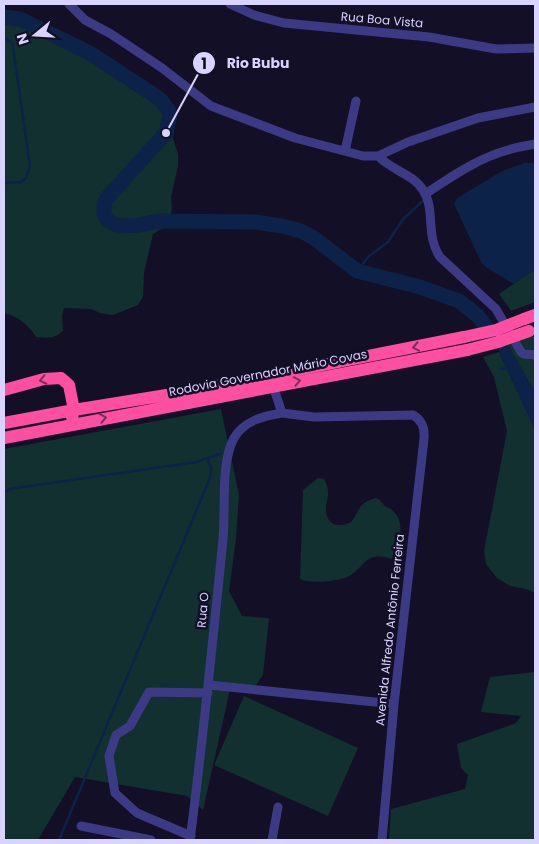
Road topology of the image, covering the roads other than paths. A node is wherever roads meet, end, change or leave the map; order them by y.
1 (70, 4) edge
2 (230, 4) edge
3 (535, 48) edge
4 (356, 101) dead end
5 (535, 107) edge
6 (535, 144) edge
7 (345, 151) junction
8 (378, 156) junction
9 (425, 194) junction
10 (531, 323) edge
11 (466, 343) junction
12 (535, 356) edge
13 (273, 386) junction
14 (4, 390) edge
15 (74, 410) junction
16 (282, 413) junction
17 (4, 423) edge
18 (422, 423) joint
19 (4, 432) edge
20 (4, 438) edge
21 (208, 689) junction
22 (394, 704) junction
23 (278, 807) dead end
24 (81, 826) dead end
25 (190, 838) edge
26 (151, 840) edge
27 (272, 840) edge
28 (382, 840) edge

1 - 7 street
2 - 3 street, Rua Boa Vista
4 - 7 street
5 - 8 street
6 - 9 street
7 - 8 street
8 - 9 street
9 - 12 street
10 - 11 highway, Rodovia Governador Mário Covas, bridge
13 -> 11 highway, Rodovia Governador Mário Covas
11 -> 15 highway, Rodovia Governador Mário Covas
13 - 16 street
20 -> 13 highway, Rodovia Governador Mário Covas
15 -> 14 highway
15 - 17 highway, Rodovia Governador Mário Covas
15 - 19 highway
16 - 18 street, Rua O
16 - 21 street, Rua O
18 - 22 street, Avenida Alfredo Antônio Ferreira
21 - 22 street
21 - 25 street, Rua O
21 - 25 street
22 - 28 street, Avenida Alfredo Antônio Ferreira
23 - 27 street
24 - 26 street

